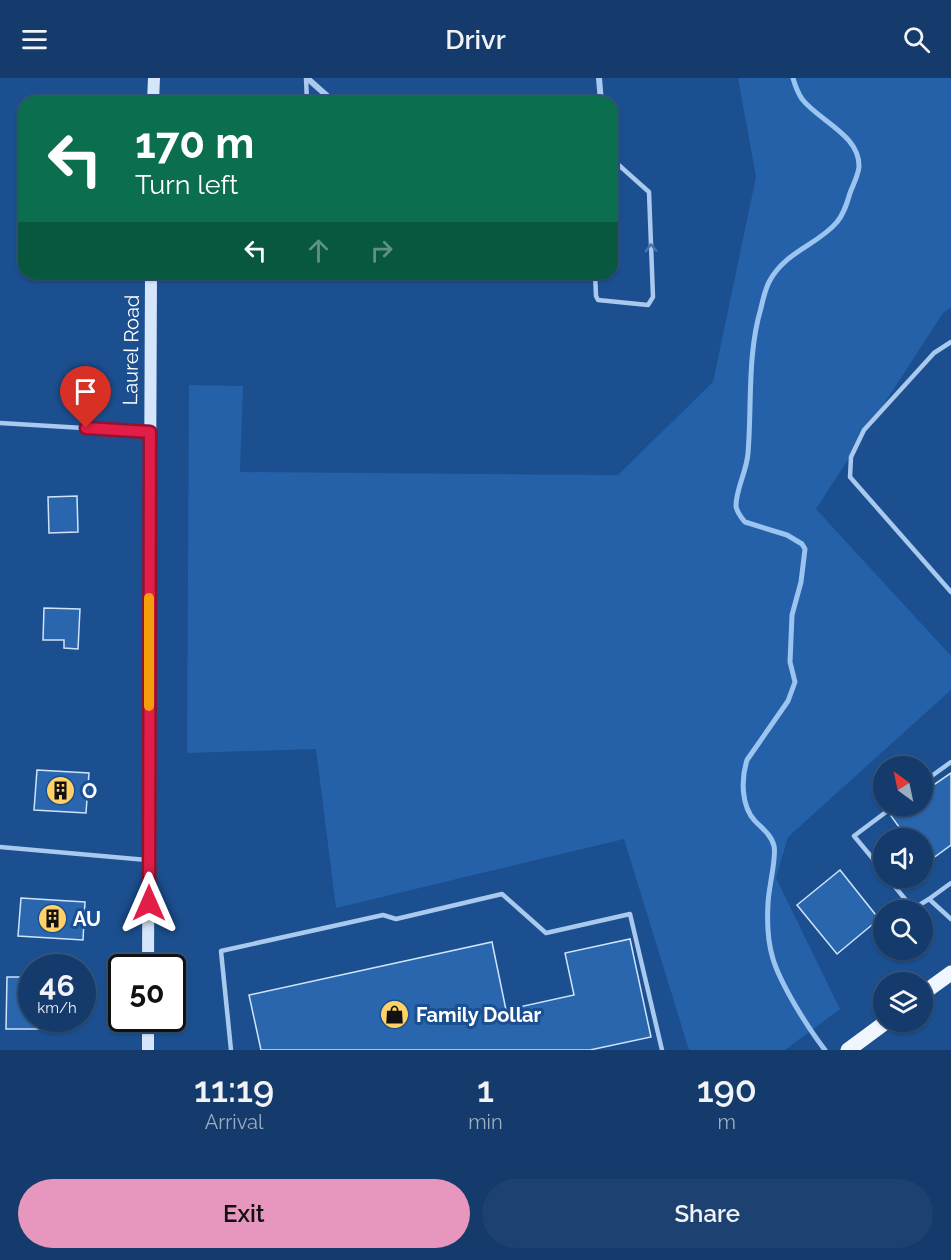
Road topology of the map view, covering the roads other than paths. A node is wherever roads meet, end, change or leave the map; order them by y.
1 (154, 78) edge
2 (307, 78) edge
3 (599, 78) edge
4 (153, 96) edge
5 (307, 96) edge
6 (327, 96) edge
7 (600, 96) edge
8 (618, 164) edge
9 (152, 279) edge
10 (595, 279) edge
11 (951, 342) edge
12 (0, 423) edge
13 (150, 432) junction
14 (951, 592) edge
15 (951, 762) edge
16 (933, 775) edge
17 (881, 816) edge
18 (0, 847) edge
19 (873, 859) edge
20 (149, 861) junction
21 (951, 883) edge
22 (896, 888) edge
23 (929, 899) junction
24 (951, 918) edge
25 (148, 954) edge
26 (951, 973) edge
27 (933, 986) edge
28 (148, 1032) edge
29 (873, 1032) edge
30 (148, 1050) edge
31 (231, 1050) edge
32 (662, 1050) edge
33 (848, 1050) edge

1 - 4 main road
2 - 5 lane
2 - 6 street
3 - 7 street
10 -> 8 lane
9 - 13 main road, Laurel Road
11 - 14 lane
12 - 13 lane
13 - 20 main road, Laurel Road
15 - 16 lane
17 - 19 lane
18 - 20 lane
20 - 25 main road, Laurel Road
21 - 23 lane
22 - 23 lane
23 - 24 lane
26 - 27 main road
28 - 30 main road
29 - 33 main road
31 - 32 lane

